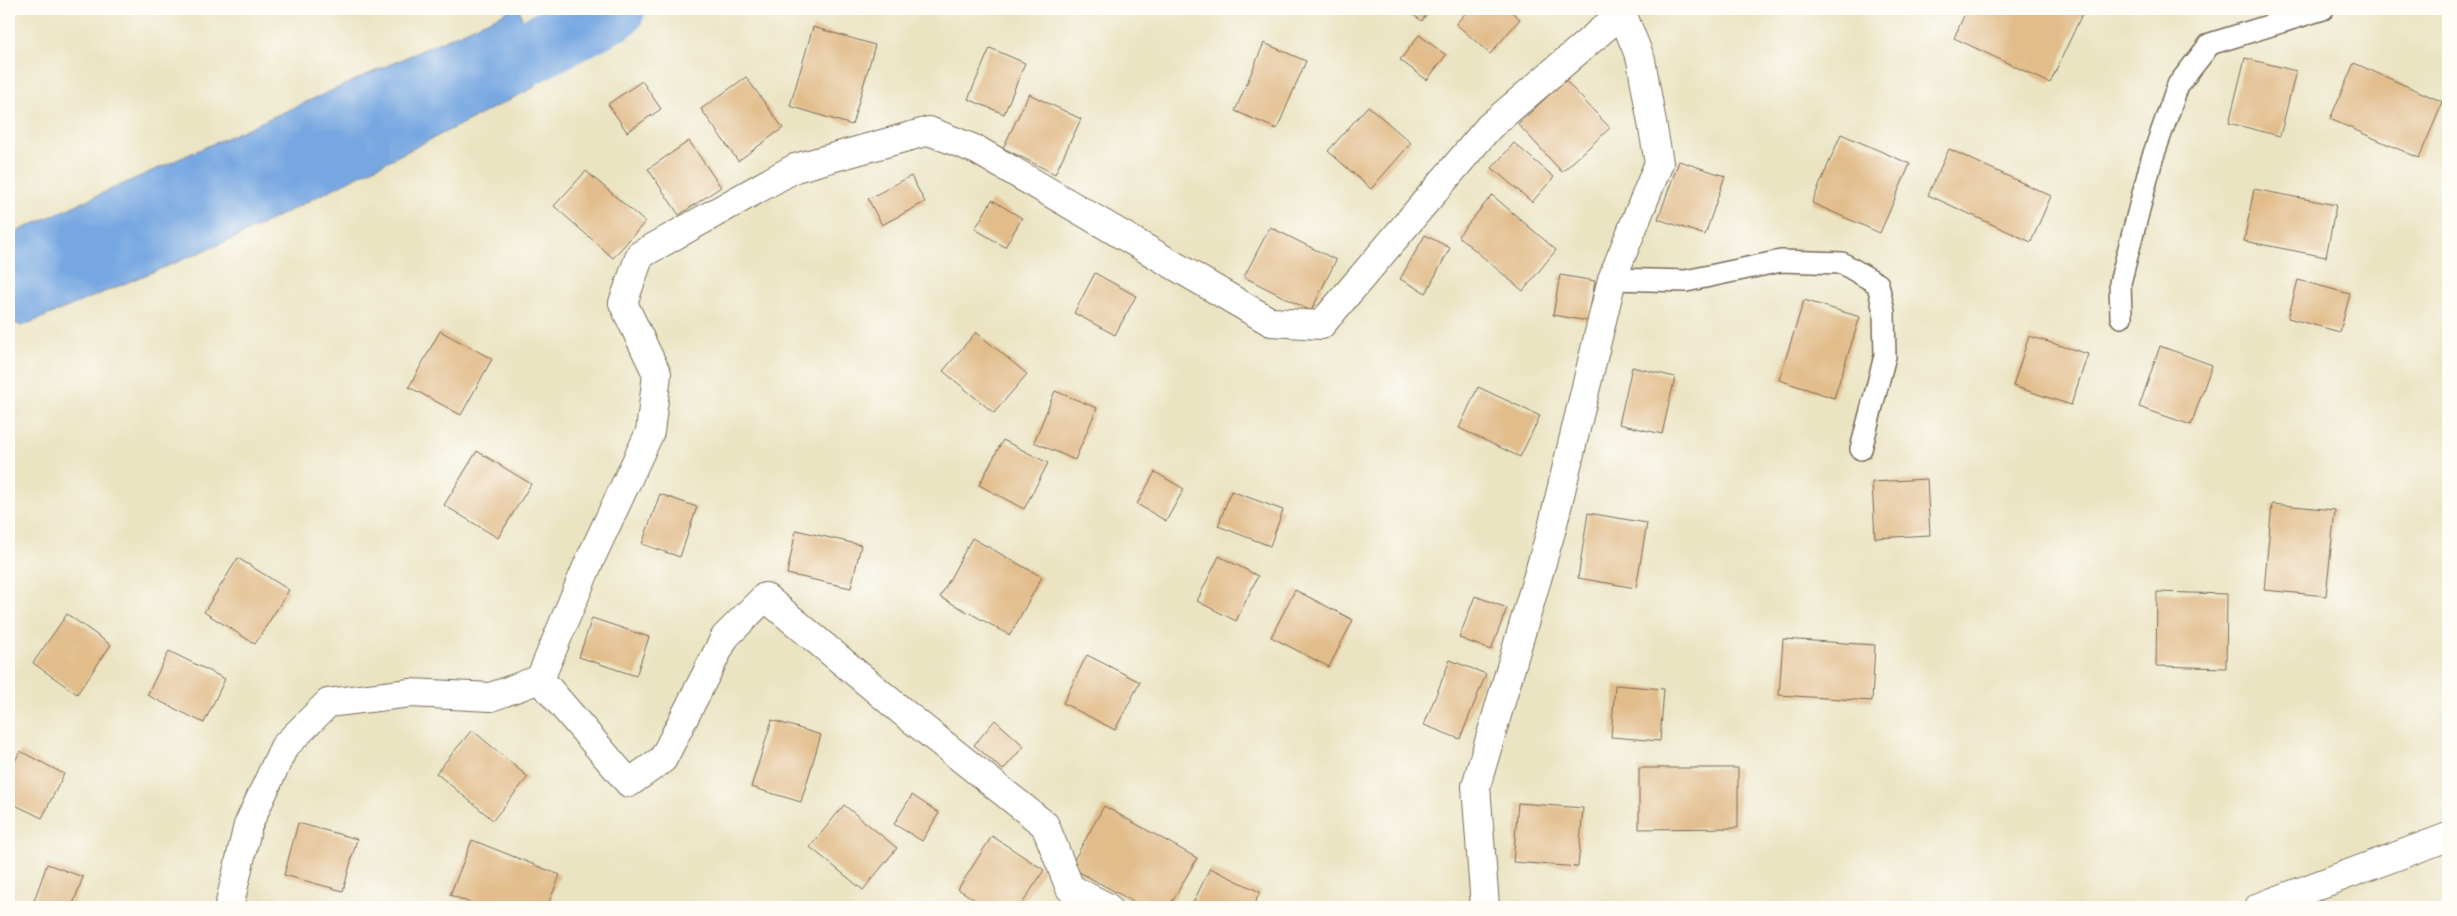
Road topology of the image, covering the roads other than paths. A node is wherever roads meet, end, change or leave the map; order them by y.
1 (2323, 9) edge
2 (1623, 11) edge
3 (1612, 279) junction
4 (2121, 317) dead end
5 (1862, 449) dead end
6 (540, 678) junction
7 (2448, 837) edge
8 (229, 907) edge
9 (1107, 907) edge
10 (1485, 907) edge
11 (2259, 907) edge

1 - 4 lane
2 - 3 street
2 - 6 street
3 - 5 lane
3 - 10 street
6 - 8 street
6 - 9 street
7 - 11 street

